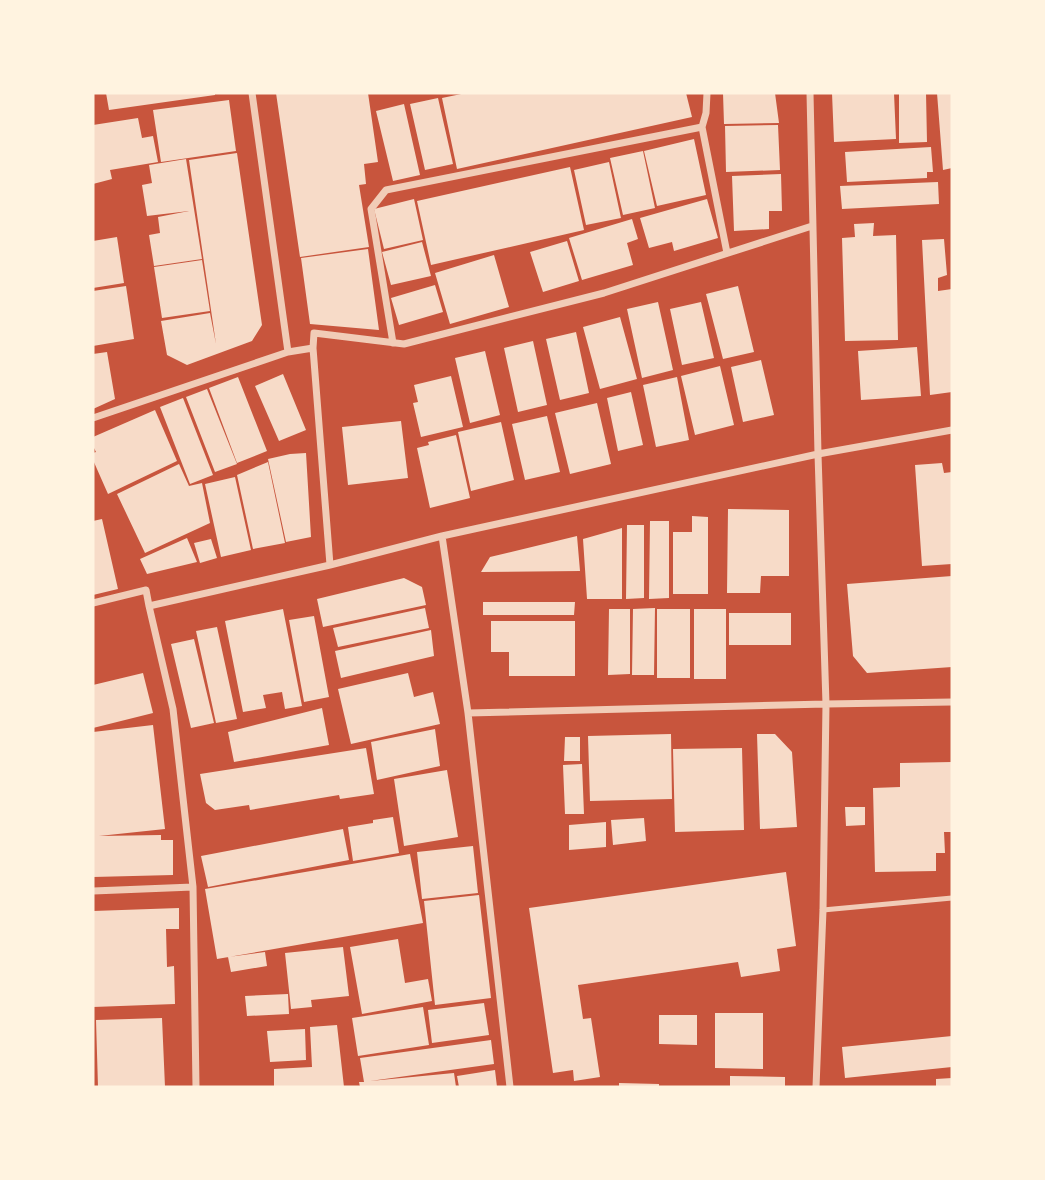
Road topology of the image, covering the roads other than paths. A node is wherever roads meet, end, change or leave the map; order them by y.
1 (252, 93) edge
2 (707, 93) edge
3 (810, 93) edge
4 (702, 127) junction
5 (812, 226) junction
6 (727, 253) junction
7 (393, 343) junction
8 (313, 348) junction
9 (288, 352) junction
10 (93, 418) edge
11 (952, 429) edge
12 (818, 454) junction
13 (442, 536) junction
14 (330, 565) junction
15 (93, 603) edge
16 (149, 606) junction
17 (952, 702) edge
18 (826, 704) junction
19 (468, 713) junction
20 (193, 887) junction
21 (93, 891) edge
22 (952, 898) edge
23 (823, 910) junction
24 (196, 1087) edge
25 (510, 1087) edge
26 (816, 1087) edge

1 - 9 street
2 - 4 street
3 - 5 street
4 - 6 street
4 - 7 street
5 - 6 street
5 - 12 street
6 - 7 street
7 - 8 street
8 - 9 street
8 - 14 street
9 - 10 street
11 - 12 street
12 - 13 street
12 - 18 street
13 - 14 street
13 - 19 street
14 - 16 street
15 - 16 street
16 - 20 street
17 - 18 street
18 - 19 street
18 - 23 street
19 - 25 street
20 - 21 street
20 - 24 street
22 - 23 lane
23 - 26 street

